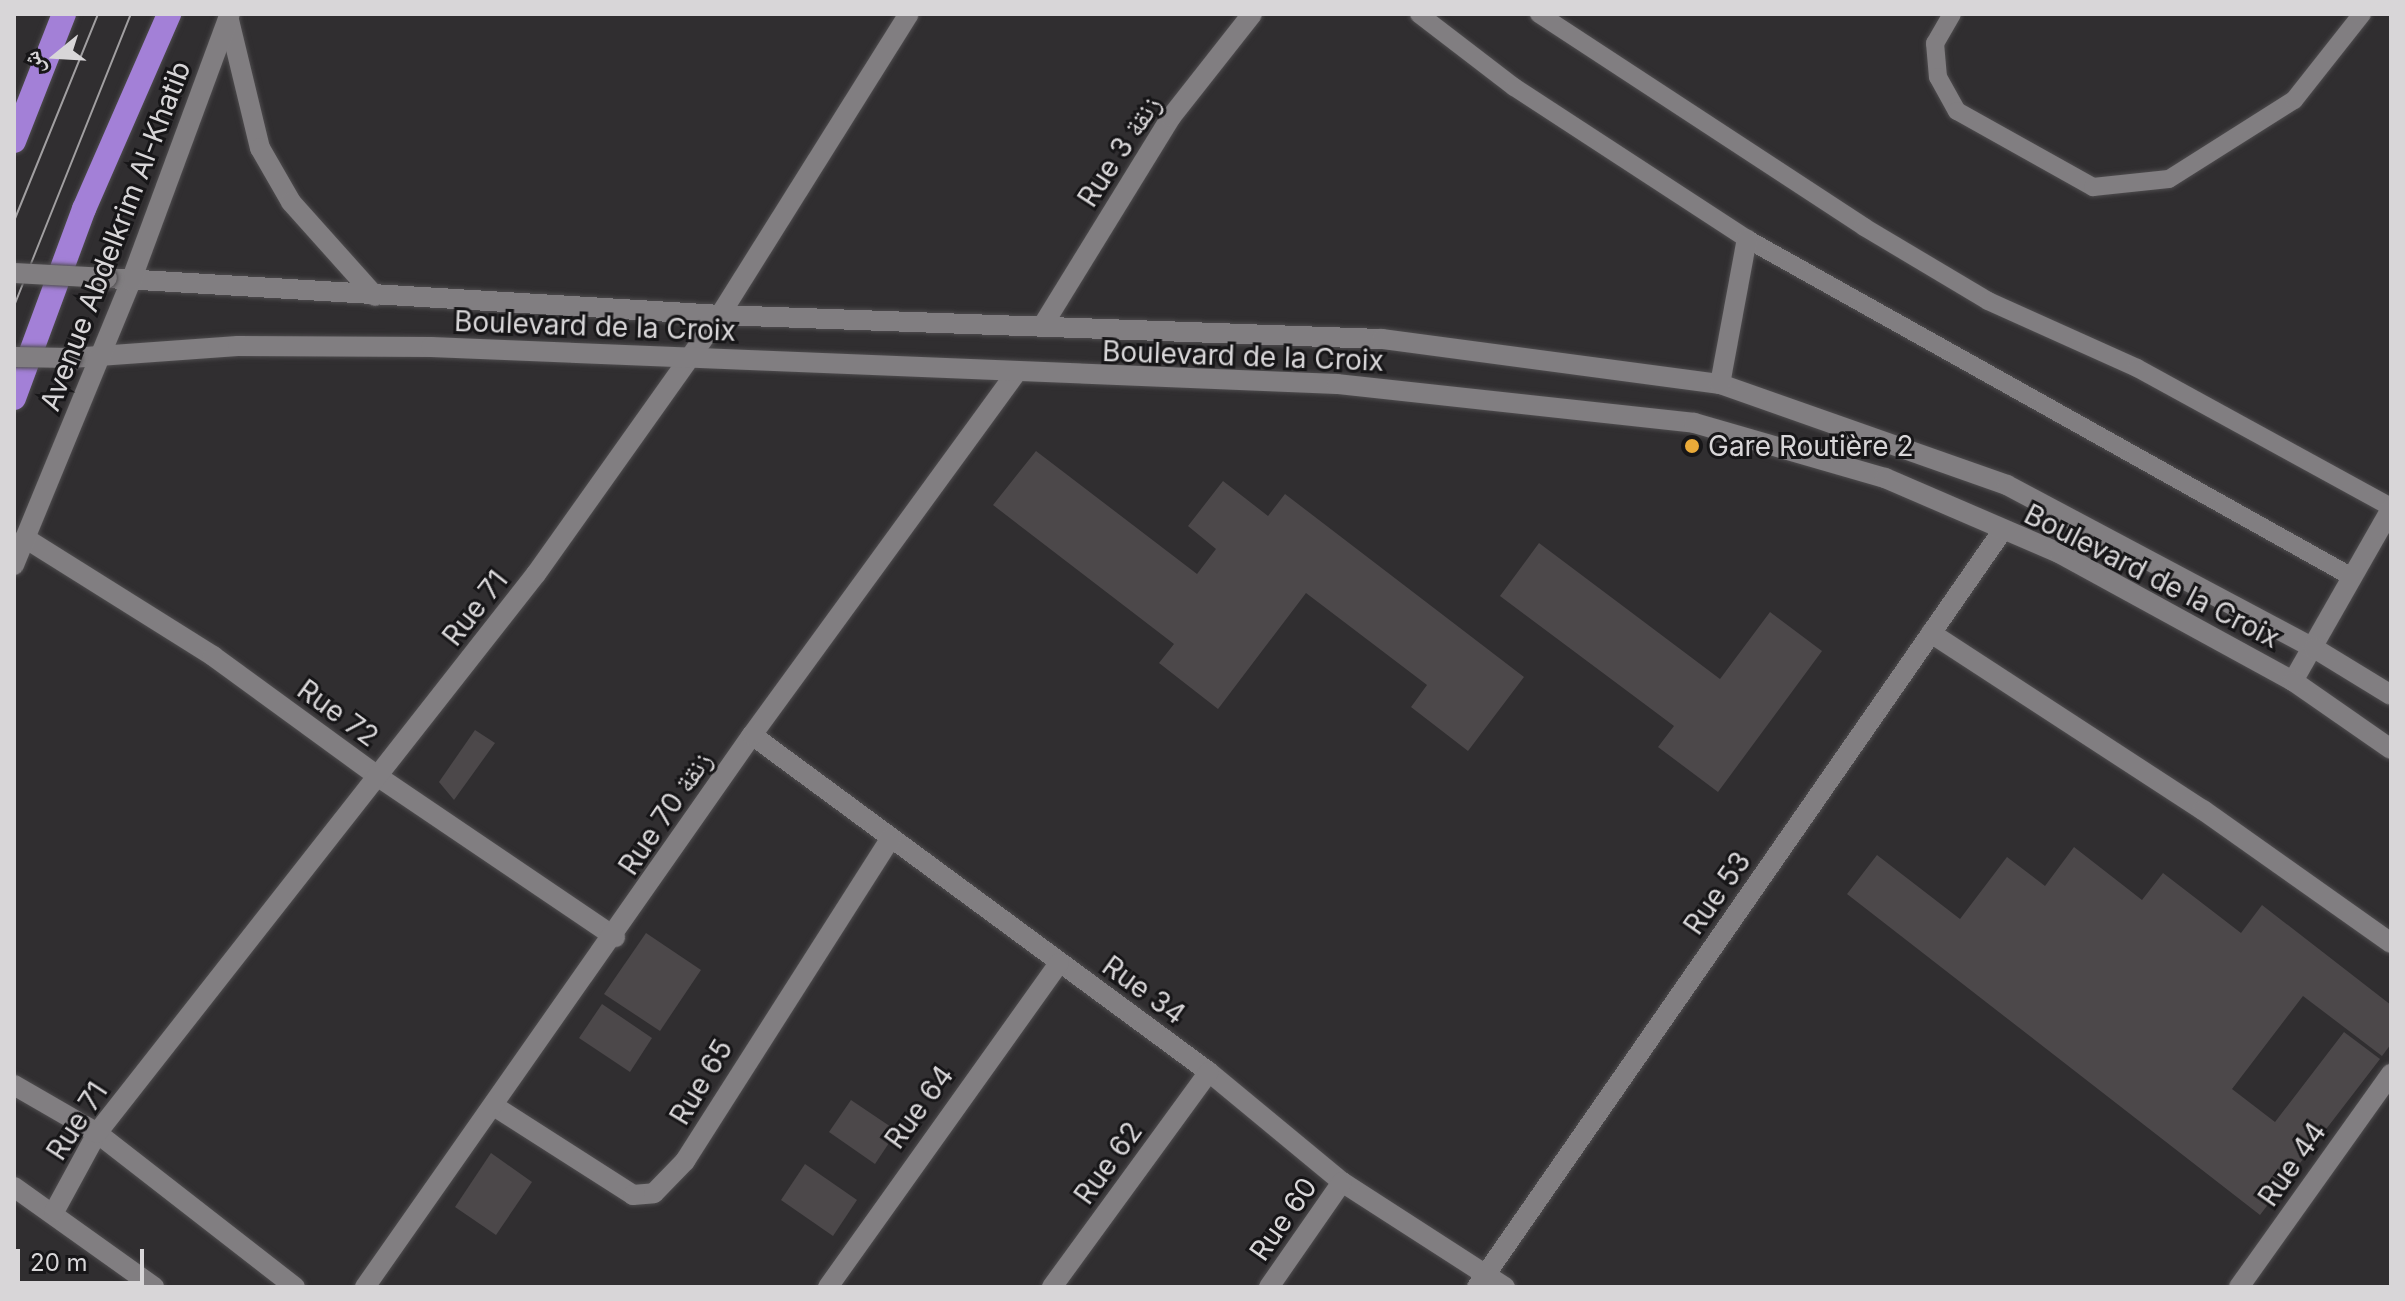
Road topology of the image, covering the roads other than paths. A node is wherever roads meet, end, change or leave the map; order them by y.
1 (64, 14) edge
2 (169, 14) edge
3 (909, 14) edge
4 (1252, 14) edge
5 (1419, 14) edge
6 (1539, 14) edge
7 (1952, 14) edge
8 (2362, 14) edge
9 (229, 17) edge
10 (14, 141) edge
11 (1747, 239) junction
12 (14, 273) edge
13 (131, 281) junction
14 (375, 296) junction
15 (720, 315) junction
16 (1043, 325) junction
17 (101, 356) junction
18 (14, 357) edge
19 (690, 357) junction
20 (1015, 374) junction
21 (1720, 384) junction
22 (14, 398) edge
23 (2391, 508) edge
24 (2003, 530) junction
25 (25, 538) junction
26 (14, 565) edge
27 (2352, 577) junction
28 (1931, 633) junction
29 (2314, 648) junction
30 (2293, 681) junction
31 (2391, 695) edge
32 (752, 735) junction
33 (2391, 749) edge
34 (380, 778) junction
35 (891, 838) junction
36 (615, 937) junction
37 (2391, 943) edge
38 (1059, 963) junction
39 (1209, 1072) junction
40 (2391, 1074) edge
41 (14, 1085) edge
42 (494, 1106) junction
43 (97, 1133) junction
44 (1342, 1182) junction
45 (14, 1187) edge
46 (54, 1212) junction
47 (1481, 1280) edge
48 (154, 1287) edge
49 (295, 1287) edge
50 (365, 1287) edge
51 (828, 1287) edge
52 (1052, 1287) edge
53 (1269, 1287) edge
54 (1505, 1287) edge
55 (2239, 1287) edge

1 - 10 highway
2 - 22 highway
3 - 15 street, Rue 71
4 - 16 street, Rue 3 زنقة
5 - 11 lane
6 - 23 lane
7 - 8 lane
9 - 13 street, Avenue Abdelkrim Al-Khatib
9 - 14 street
11 - 21 street
11 - 27 lane
12 - 13 street, Boulevard de la Croix, bridge
13 - 14 street, Boulevard de la Croix
13 - 17 street, Avenue Abdelkrim Al-Khatib
14 - 15 street, Boulevard de la Croix
15 - 16 street, Boulevard de la Croix
15 - 19 street, Rue 71
16 - 21 street, Boulevard de la Croix
17 - 18 street, Boulevard de la Croix, bridge
17 - 19 street, Boulevard de la Croix
17 - 25 street, Avenue Abdelkrim Al-Khatib
19 - 20 street, Boulevard de la Croix
19 - 34 street, Rue 71
20 - 24 street, Boulevard de la Croix
20 - 32 street, Rue 70 زنقة
21 - 29 street, Boulevard de la Croix
23 - 27 street
24 - 28 street, Rue 53
24 - 30 street, Boulevard de la Croix
25 - 26 street, Avenue Abdelkrim Al-Khatib
25 - 34 street, Rue 72
27 - 29 street
28 - 37 street
28 - 47 street, Rue 53
29 - 30 street
29 - 31 street, Boulevard de la Croix
30 - 33 street, Boulevard de la Croix
32 - 35 street, Rue 34
32 - 36 street, Rue 70 زنقة
34 - 36 street, Rue 72
34 - 43 street, Rue 71
35 - 38 street, Rue 34
35 - 42 street, Rue 65
36 - 42 street, Rue 70 زنقة
38 - 39 street, Rue 34
38 - 51 street, Rue 64
39 - 44 street, Rue 34
39 - 52 street, Rue 62
40 - 55 street, Rue 44
41 - 43 street
42 - 50 street, Rue 70 زنقة
43 - 46 street, Rue 71
43 - 49 street
44 - 47 street, Rue 34
44 - 53 street, Rue 60
45 - 46 street
46 - 48 street
47 - 54 street, Rue 34

